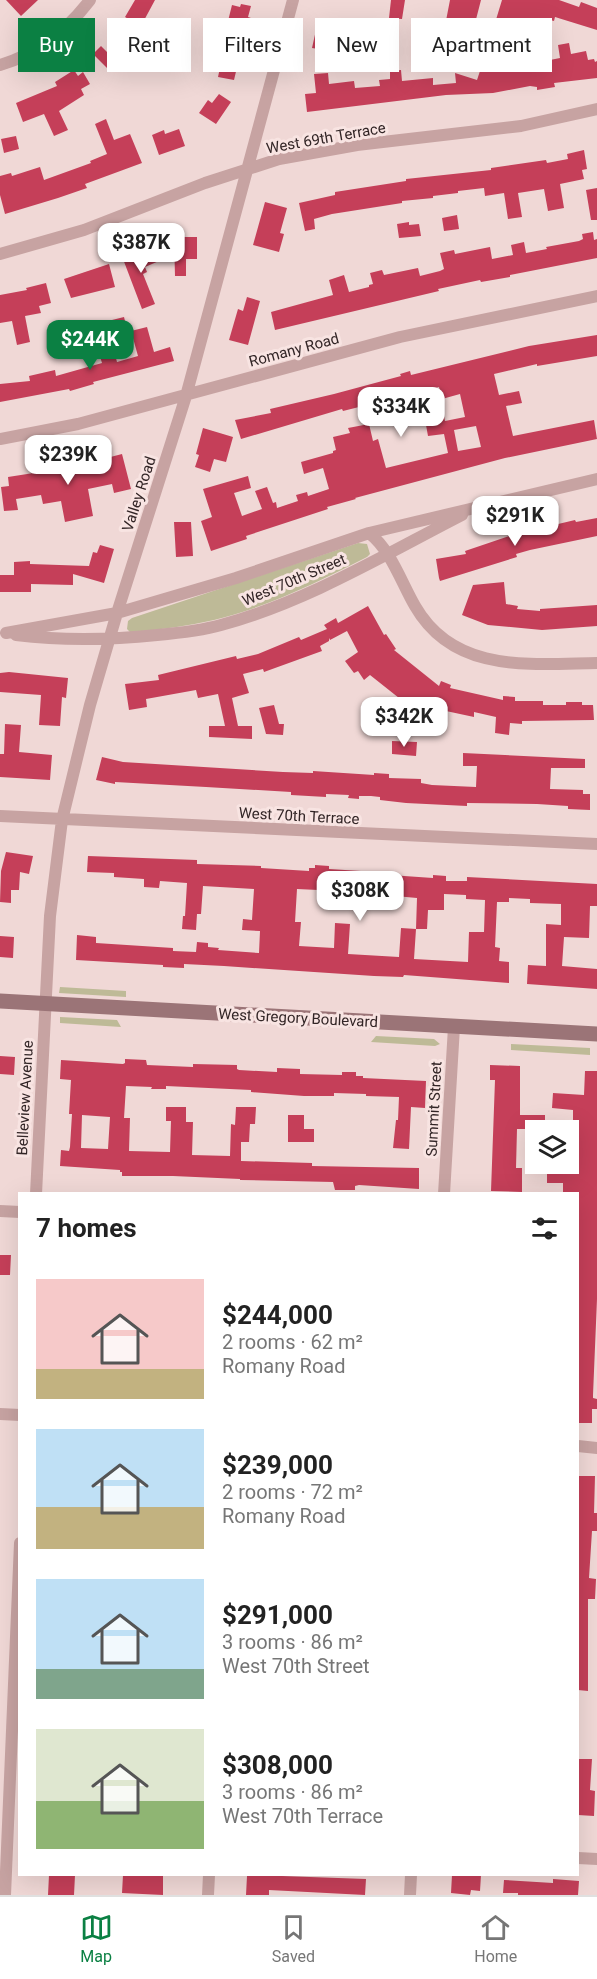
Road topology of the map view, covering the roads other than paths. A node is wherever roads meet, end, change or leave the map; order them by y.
1 (90, 0) edge
2 (293, 0) edge
3 (0, 65) edge
4 (597, 109) edge
5 (248, 169) junction
6 (0, 254) edge
7 (597, 296) edge
8 (186, 396) junction
9 (0, 439) edge
10 (597, 479) edge
11 (474, 508) junction
12 (369, 533) junction
13 (387, 555) junction
14 (117, 613) junction
15 (3, 633) edge
16 (109, 640) junction
17 (597, 663) edge
18 (0, 816) edge
19 (62, 820) junction
20 (597, 844) edge
21 (0, 1001) edge
22 (44, 1004) junction
23 (454, 1027) junction
24 (597, 1034) edge
25 (36, 1192) edge
26 (444, 1192) edge
27 (0, 1211) edge
28 (18, 1212) edge
29 (0, 1414) edge
30 (18, 1415) edge
31 (579, 1446) edge
32 (597, 1448) edge
33 (18, 1594) edge
34 (9, 1821) edge
35 (579, 1858) edge
36 (597, 1859) edge
37 (209, 1876) edge
38 (411, 1876) edge
39 (5, 1895) edge
40 (208, 1895) edge
41 (410, 1895) edge

1 - 3 street
2 - 5 street, Valley Road
4 - 5 street, West 69th Terrace
5 - 6 street, West 69th Terrace
5 - 8 street, Valley Road
7 - 8 street, Romany Road
8 - 9 street, Romany Road
8 - 14 street, Valley Road
10 - 11 street, West 70th Street
11 - 12 street, West 70th Street
11 - 13 street, West 70th Street
12 - 13 street
12 - 14 street, West 70th Street
13 - 16 street, West 70th Street
13 - 17 street
14 - 15 street, West 70th Street
14 - 16 street, Valley Road
15 - 16 street, West 70th Street
16 - 19 street, Valley Road
18 - 19 street, West 70th Terrace
19 - 20 street, West 70th Terrace
19 - 22 street, Valley Road
21 - 22 main road, West Gregory Boulevard
22 - 23 main road, West Gregory Boulevard
22 - 25 street, Belleview Avenue
23 - 24 main road, West Gregory Boulevard
23 - 26 street, Summit Street
27 - 28 street
29 - 30 street
31 - 32 street
33 - 34 street
34 - 39 street
35 - 36 street
37 - 40 street
38 - 41 street

